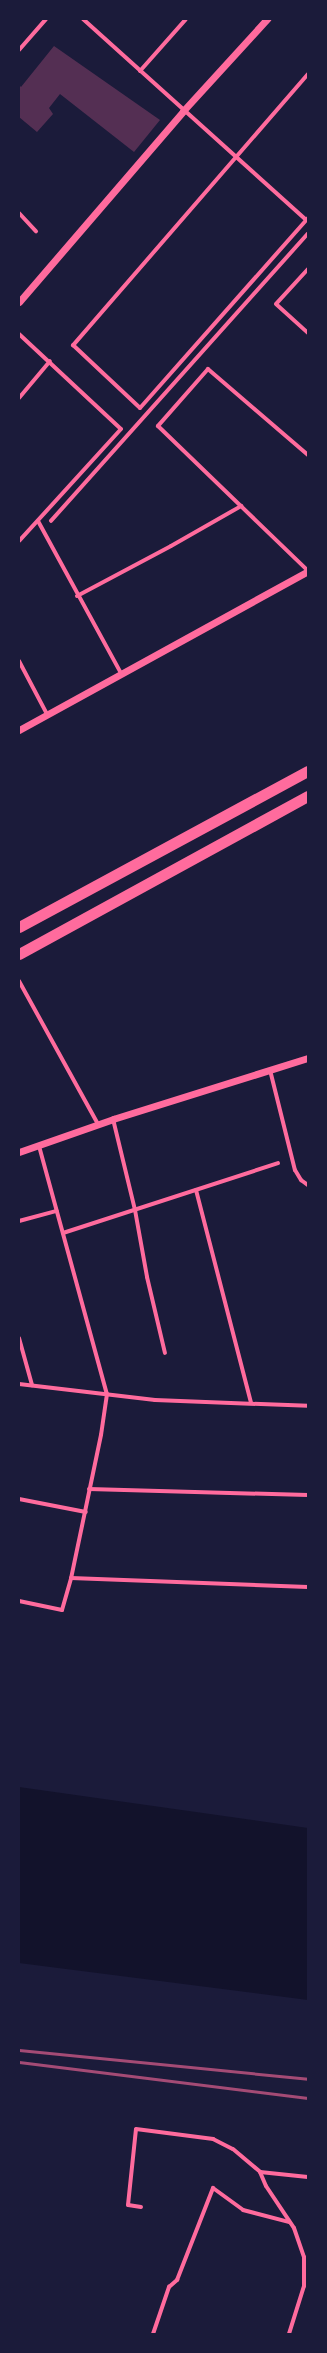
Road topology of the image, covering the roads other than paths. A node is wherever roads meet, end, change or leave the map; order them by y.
1 (46, 19) edge
2 (83, 19) edge
3 (186, 19) edge
4 (267, 19) edge
5 (19, 50) edge
6 (140, 71) junction
7 (308, 74) edge
8 (183, 111) junction
9 (235, 156) junction
10 (19, 213) edge
11 (307, 219) edge
12 (36, 231) dead end
13 (308, 234) edge
14 (308, 269) edge
15 (19, 302) edge
16 (308, 333) edge
17 (19, 334) edge
18 (50, 361) junction
19 (19, 398) edge
20 (308, 455) edge
21 (241, 506) junction
22 (38, 521) junction
23 (51, 521) dead end
24 (19, 541) edge
25 (308, 571) edge
26 (77, 596) junction
27 (19, 661) edge
28 (121, 673) junction
29 (47, 714) junction
30 (19, 730) edge
31 (308, 771) edge
32 (308, 796) edge
33 (19, 927) edge
34 (19, 954) edge
35 (19, 981) edge
36 (308, 1058) edge
37 (270, 1070) junction
38 (113, 1119) junction
39 (98, 1124) junction
40 (39, 1146) junction
41 (19, 1152) edge
42 (278, 1163) dead end
43 (308, 1185) edge
44 (196, 1190) junction
45 (135, 1210) junction
46 (57, 1211) junction
47 (19, 1221) edge
48 (63, 1233) junction
49 (19, 1338) edge
50 (165, 1354) dead end
51 (19, 1384) edge
52 (32, 1385) junction
53 (108, 1394) junction
54 (251, 1403) junction
55 (308, 1406) edge
56 (89, 1490) junction
57 (308, 1495) edge
58 (19, 1499) edge
59 (86, 1512) junction
60 (71, 1578) junction
61 (308, 1587) edge
62 (19, 1601) edge
63 (260, 2172) junction
64 (308, 2177) edge
65 (140, 2207) dead end
66 (289, 2222) junction
67 (306, 2285) edge
68 (153, 2334) edge
69 (289, 2334) edge

1 - 5 street
2 - 6 street
3 - 6 street
4 - 8 street
6 - 8 street
7 - 9 street
8 - 9 street
8 - 15 street
9 - 11 street
9 - 11 street
10 - 12 street
13 - 23 street
14 - 16 street
17 - 18 street
18 - 19 street
18 - 22 street
20 - 21 street
21 - 25 street
21 - 26 street
22 - 24 street
22 - 26 street
25 - 28 street
26 - 28 street
27 - 29 street
28 - 29 street
29 - 30 street
31 - 33 highway
32 - 34 highway
35 - 39 street
36 - 37 street
37 - 38 street
37 - 43 street
38 - 39 street
38 - 45 street
39 - 40 street
40 - 41 street
40 - 46 street
42 - 44 street
44 - 45 street
44 - 54 street
45 - 48 street
45 - 50 street
46 - 47 street
46 - 48 street
48 - 53 street
49 - 52 street
51 - 52 street
52 - 53 street
53 - 54 street
53 - 56 street
54 - 55 street
56 - 57 street
56 - 59 street
58 - 59 street
59 - 60 street
60 - 61 street
60 - 62 street
63 - 64 street
63 - 65 street
63 - 66 street
66 - 67 street
66 - 68 street
67 - 69 street

